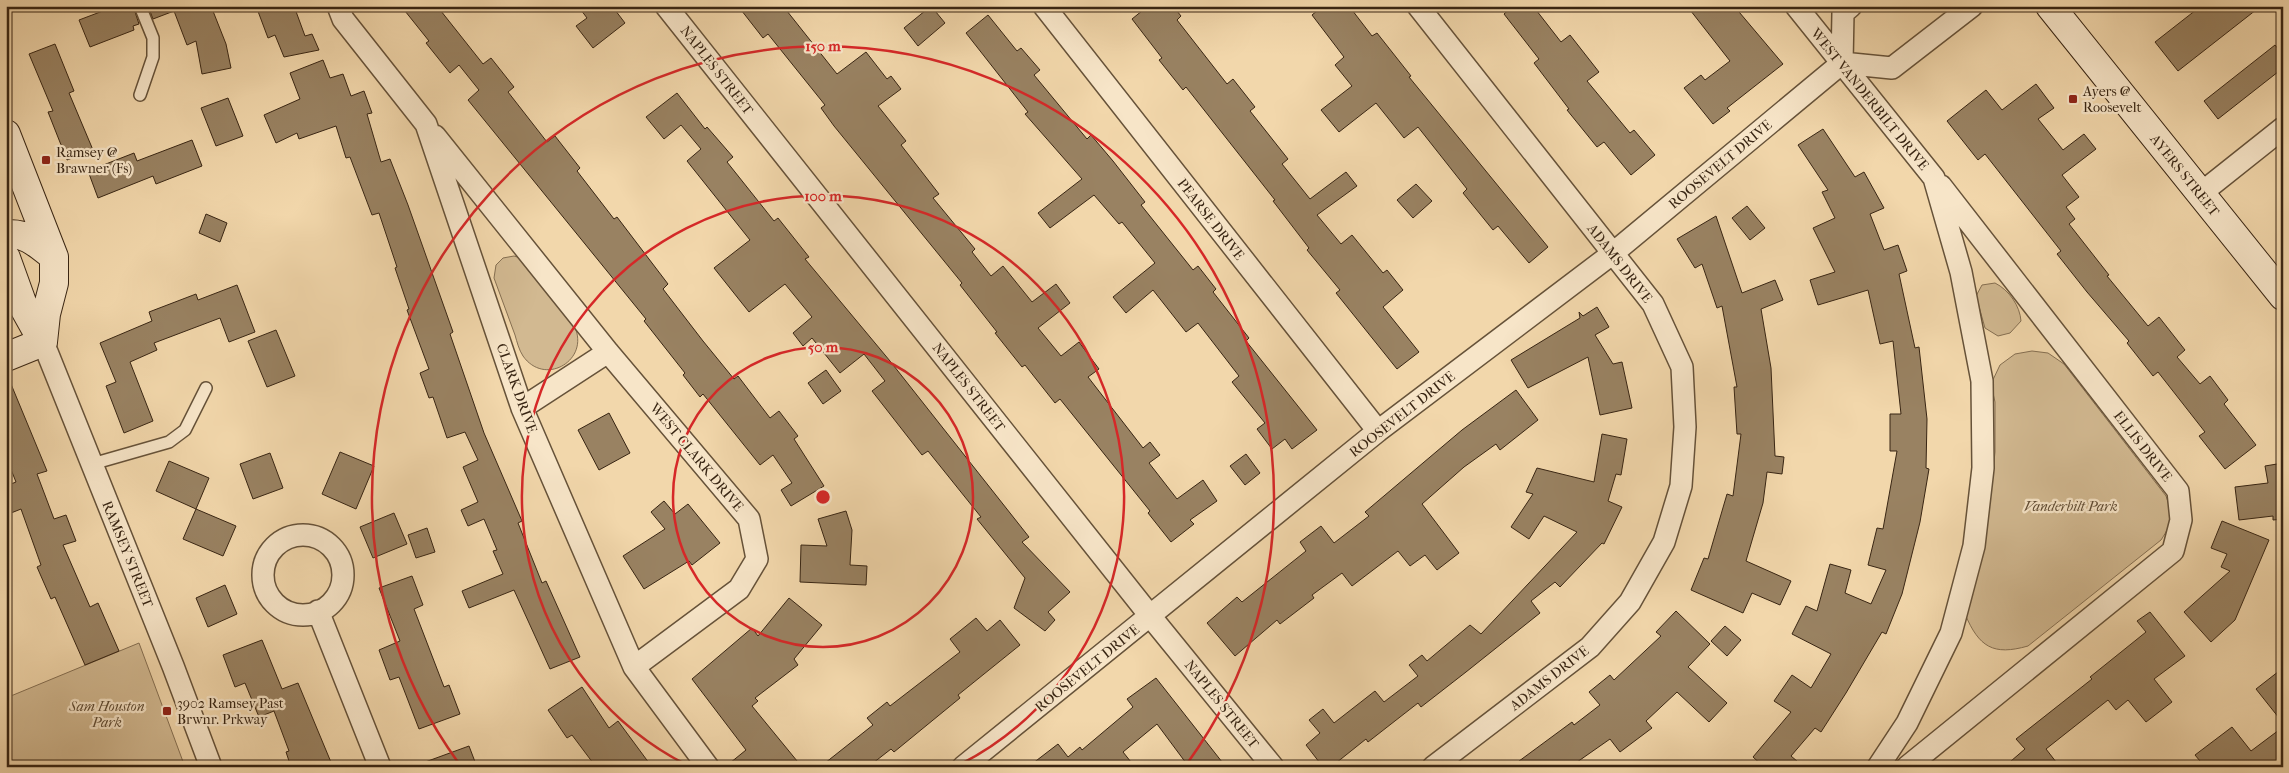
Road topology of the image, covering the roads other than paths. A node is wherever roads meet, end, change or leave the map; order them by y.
1 (140, 6) edge
2 (338, 6) edge
3 (666, 6) edge
4 (1044, 6) edge
5 (1418, 6) edge
6 (1796, 6) edge
7 (1852, 6) edge
8 (1972, 6) edge
9 (2050, 6) edge
10 (1842, 63) junction
11 (140, 95) dead end
12 (426, 124) junction
13 (2283, 128) edge
14 (6, 134) edge
15 (1934, 178) junction
16 (2200, 194) junction
17 (6, 234) edge
18 (1612, 254) junction
19 (54, 257) junction
20 (6, 258) edge
21 (2283, 296) edge
22 (43, 342) junction
23 (608, 352) junction
24 (6, 357) edge
25 (206, 388) dead end
26 (522, 408) junction
27 (1378, 431) junction
28 (92, 464) junction
29 (318, 612) dead end
30 (1151, 617) junction
31 (634, 667) junction
32 (211, 767) edge
33 (380, 767) edge
34 (708, 767) edge
35 (963, 767) edge
36 (1273, 767) edge
37 (1433, 767) edge
38 (1878, 767) edge
39 (1907, 767) edge

1 - 11 lane
2 - 12 street, CLARK DRIVE
3 - 30 street, NAPLES STREET
4 - 27 street, PEARSE DRIVE
5 - 18 street, ADAMS DRIVE
6 - 10 street, WEST VANDERBILT DRIVE
7 - 10 street
8 - 10 street
9 - 16 street, AYERS STREET
10 - 15 street, WEST VANDERBILT DRIVE
10 - 18 street, ROOSEVELT DRIVE
12 - 23 street, WEST CLARK DRIVE
12 - 26 street, CLARK DRIVE
13 - 16 street
14 - 19 street, RAMSEY STREET
15 - 38 street, WEST VANDERBILT DRIVE
15 - 39 street, ELLIS DRIVE
16 - 21 street, AYERS STREET
17 - 19 street
18 - 27 street, ROOSEVELT DRIVE
18 - 37 street, ADAMS DRIVE
19 - 22 street, RAMSEY STREET
20 - 22 street, RAMSEY STREET
22 - 24 street
22 - 28 street, RAMSEY STREET
23 - 26 street
23 - 31 street, WEST CLARK DRIVE
25 - 28 lane
26 - 31 street, CLARK DRIVE
27 - 30 street, ROOSEVELT DRIVE
28 - 32 street, RAMSEY STREET
29 - 33 street
30 - 35 street, ROOSEVELT DRIVE
30 - 36 street, NAPLES STREET
31 - 34 street, CLARK DRIVE

